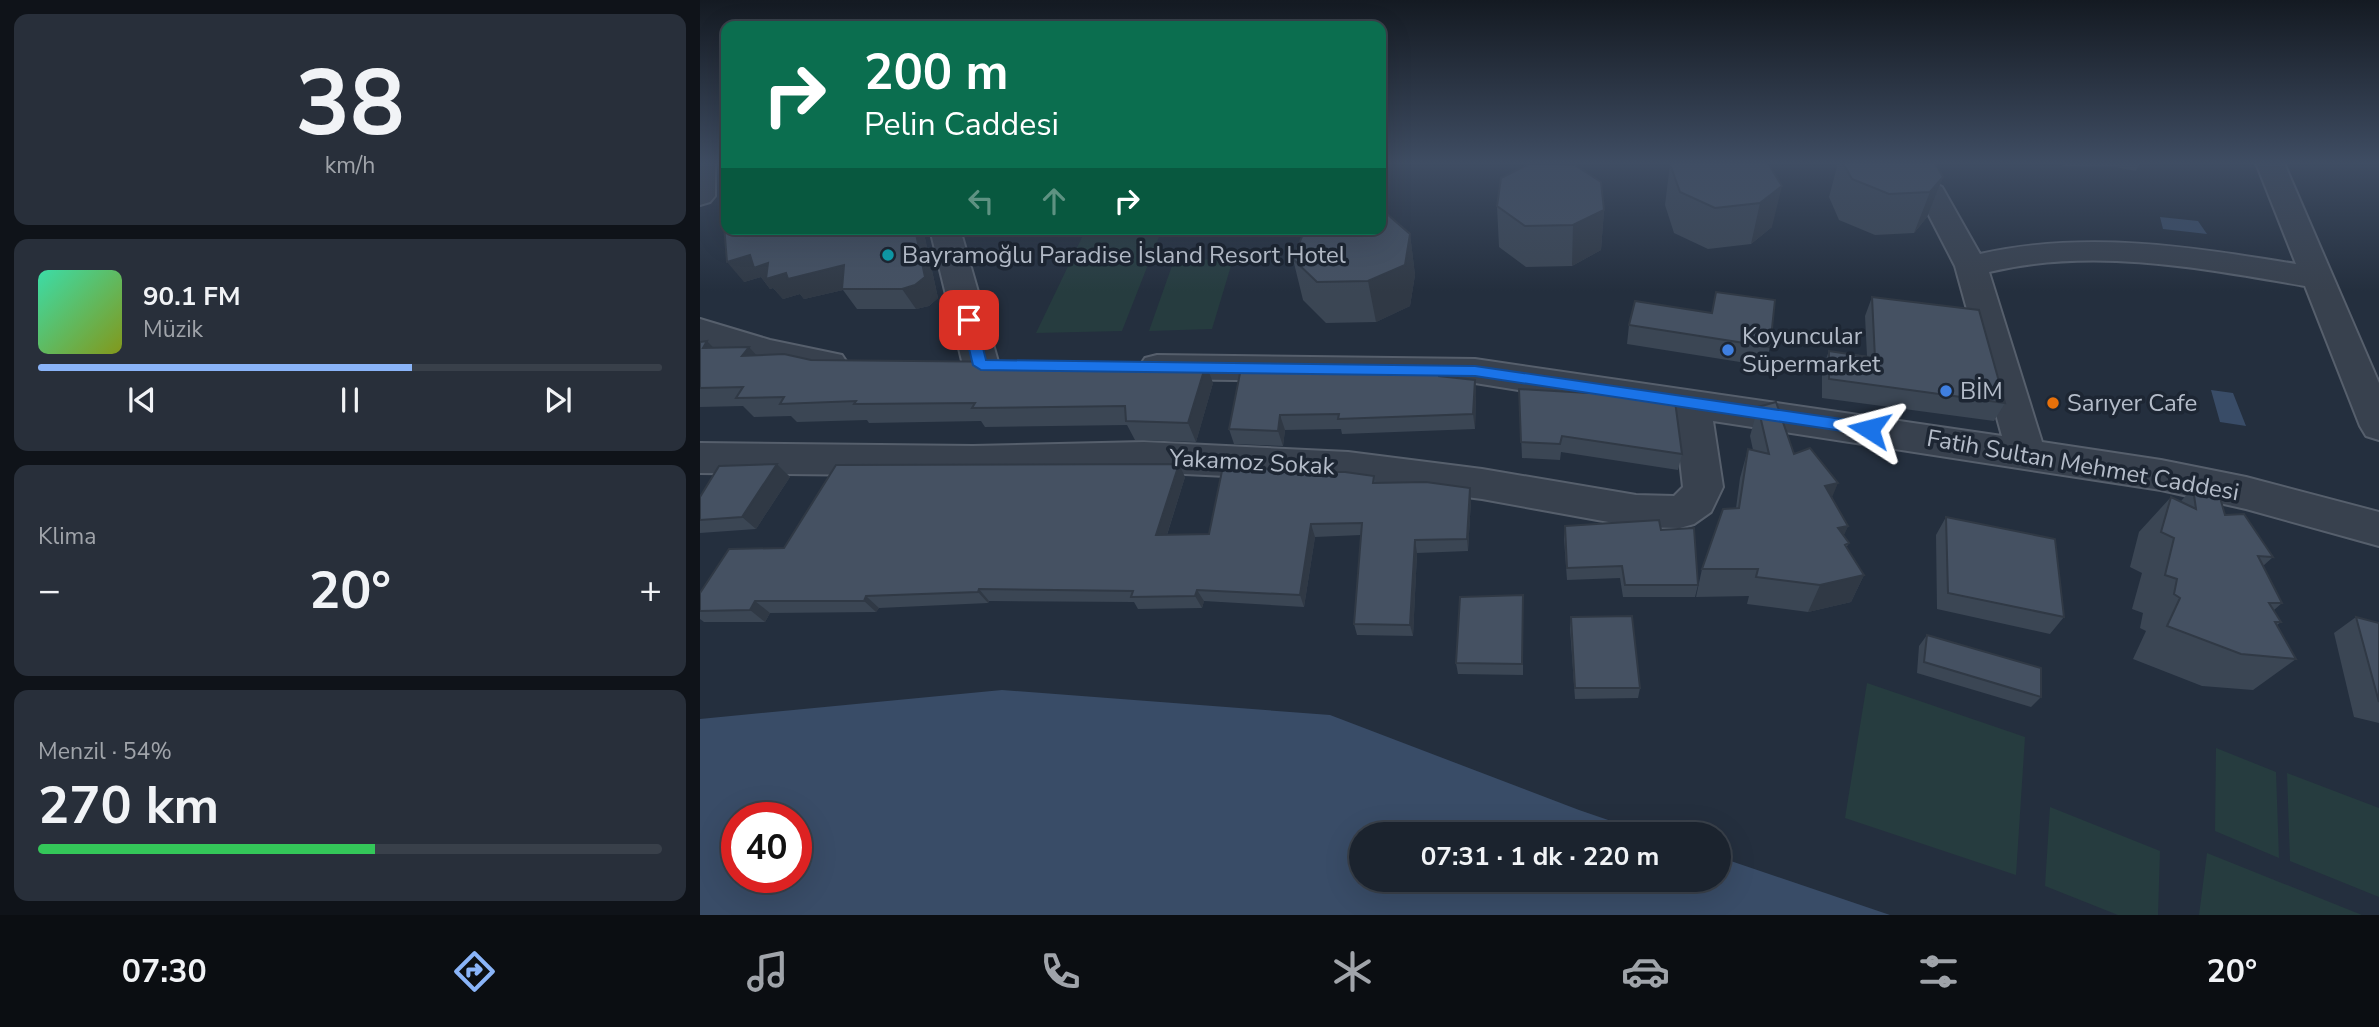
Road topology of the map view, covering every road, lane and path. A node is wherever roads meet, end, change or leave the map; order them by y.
1 (1939, 206) edge
2 (2288, 206) edge
3 (947, 235) edge
4 (1971, 265) junction
5 (2318, 278) junction
6 (700, 331) edge
7 (860, 365) edge
8 (983, 365) edge
9 (1125, 367) edge
10 (1692, 402) junction
11 (2379, 426) edge
12 (2026, 453) junction
13 (701, 459) edge
14 (2379, 529) edge

1 - 4 street
2 - 5 street
3 - 8 street
4 - 5 street
4 - 12 street
5 - 11 street
6 - 7 street
9 - 10 street, Fatih Sultan Mehmet Caddesi
10 - 12 street, Fatih Sultan Mehmet Caddesi
10 - 13 street, Yakamoz Sokak
12 - 14 street, Fatih Sultan Mehmet Caddesi

